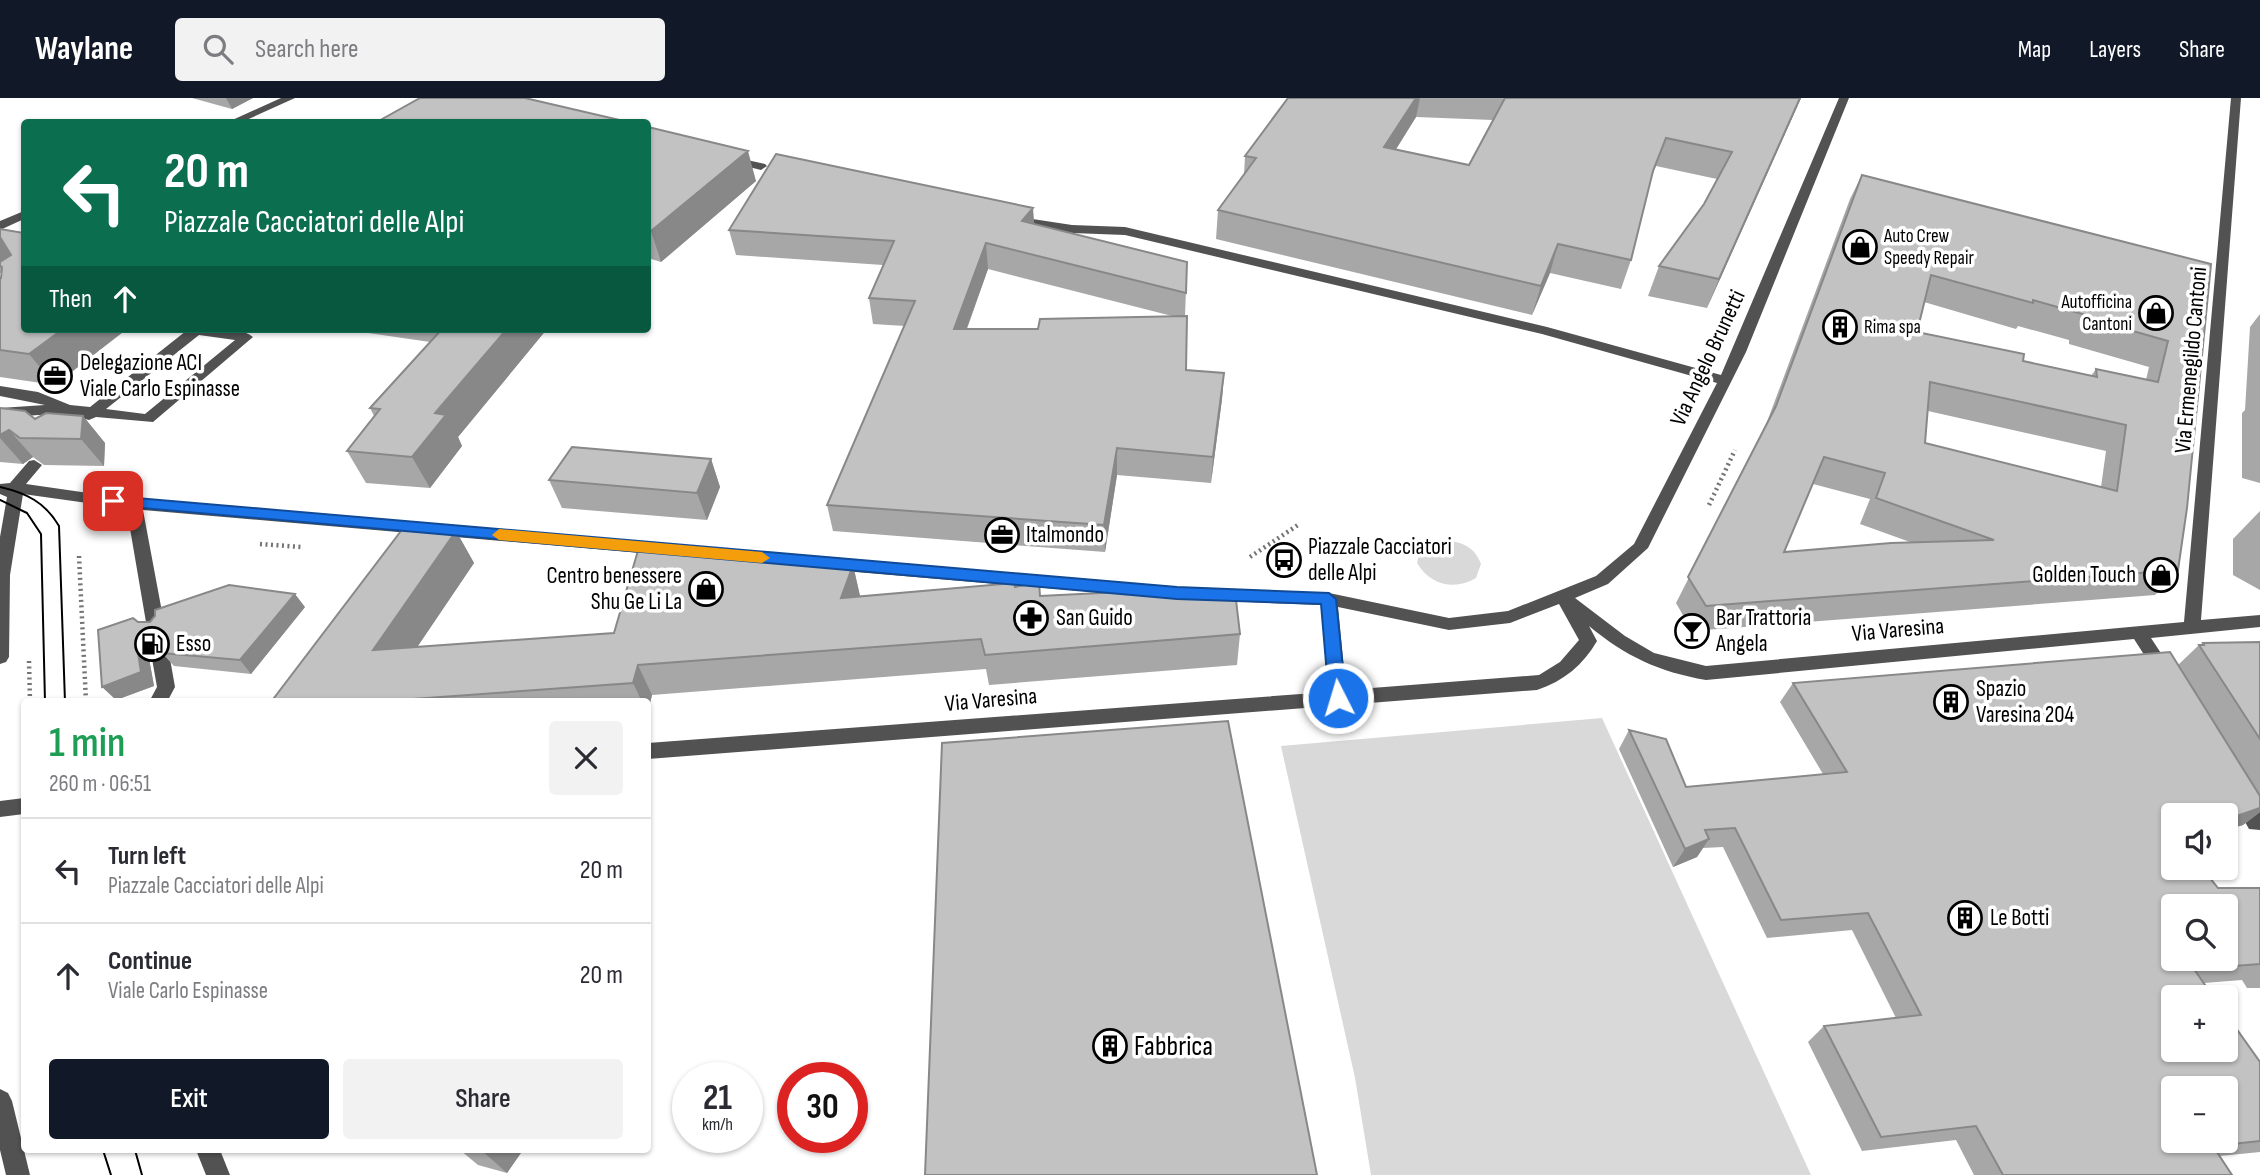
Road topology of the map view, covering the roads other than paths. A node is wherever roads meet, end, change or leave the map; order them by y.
1 (290, 98) edge
2 (1844, 98) edge
3 (2236, 98) edge
4 (241, 119) edge
5 (710, 154) edge
6 (761, 166) dead end
7 (21, 216) edge
8 (993, 217) edge
9 (0, 226) edge
10 (189, 333) edge
11 (220, 333) edge
12 (1725, 381) junction
13 (0, 391) edge
14 (67, 409) junction
15 (92, 412) junction
16 (0, 413) edge
17 (76, 426) edge
18 (34, 465) edge
19 (8, 489) edge
20 (0, 503) edge
21 (128, 504) junction
22 (416, 527) junction
23 (403, 545) edge
24 (759, 557) edge
25 (813, 562) edge
26 (1564, 597) junction
27 (1329, 599) junction
28 (2260, 621) edge
29 (2192, 626) junction
30 (156, 628) edge
31 (2138, 632) junction
32 (160, 653) edge
33 (0, 657) edge
34 (2174, 688) edge
35 (160, 698) edge
36 (1338, 698) junction
37 (651, 751) edge
38 (2229, 778) edge
39 (21, 806) edge
40 (0, 809) edge
41 (2256, 822) edge
42 (0, 1101) edge
43 (209, 1153) edge
44 (18, 1175) edge
45 (218, 1175) edge

1 - 4 street
2 - 12 street, Via Angelo Brunetti
3 - 29 street, Via Ermenegildo Cantoni
5 - 6 street
7 - 9 street
8 - 12 street
10 - 15 street
11 - 15 street
12 - 26 street, Via Angelo Brunetti
13 - 14 street
14 - 15 street
14 - 16 street
15 - 17 street
18 - 19 street
19 - 20 street
19 - 21 street
19 - 33 street
21 - 22 street
21 - 30 street
22 - 23 street
22 - 24 street
25 - 27 street
26 - 27 street
26 - 31 street, Via Varesina
26 - 36 street
27 - 36 street
28 - 29 street, Via Varesina
29 - 31 street, Via Varesina
31 - 34 street
32 - 35 street
36 - 37 street, Via Varesina
38 - 41 street
39 - 40 street
42 - 44 street
43 - 45 street

